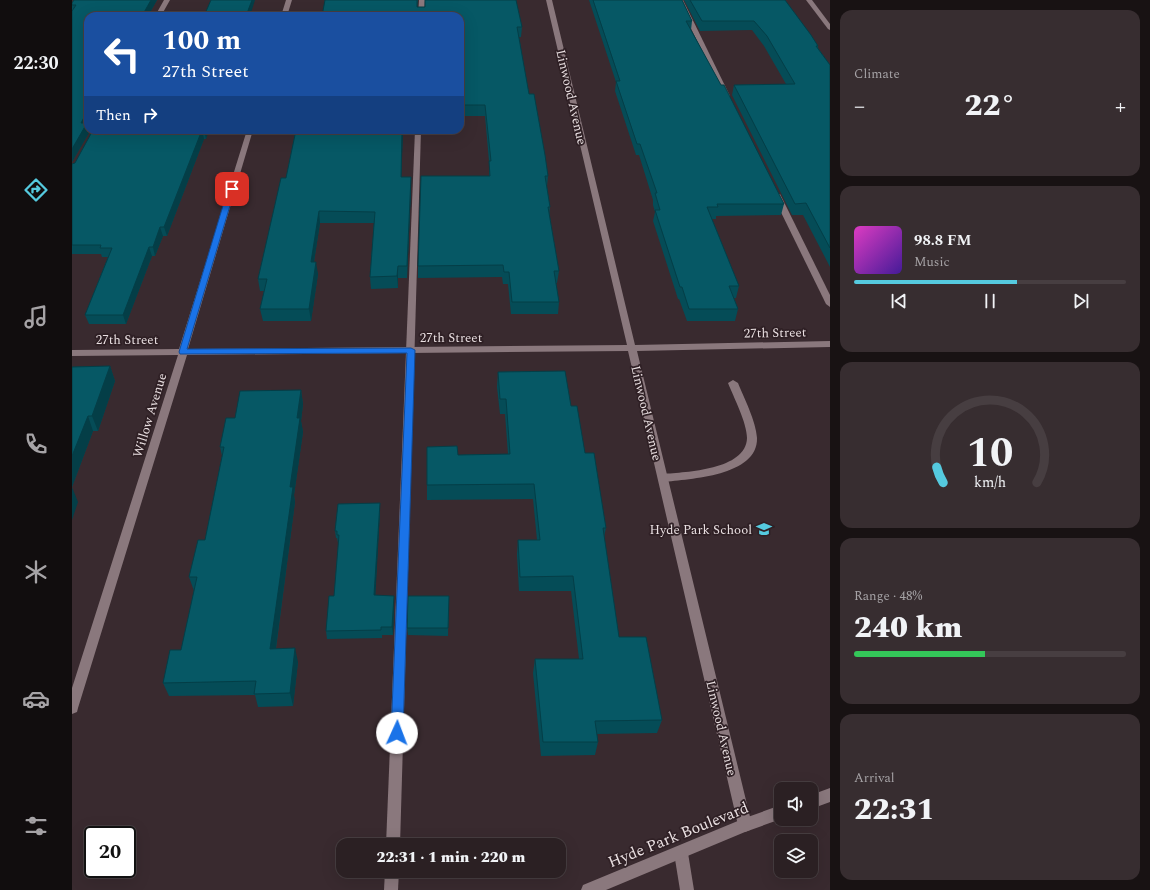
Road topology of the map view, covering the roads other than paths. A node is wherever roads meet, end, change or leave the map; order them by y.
1 (167, 0) edge
2 (289, 0) edge
3 (422, 0) edge
4 (549, 0) edge
5 (680, 0) edge
6 (809, 0) edge
7 (160, 12) edge
8 (285, 12) edge
9 (421, 12) edge
10 (830, 28) edge
11 (732, 106) edge
12 (249, 134) edge
13 (418, 134) edge
14 (774, 191) edge
15 (830, 304) edge
16 (830, 344) edge
17 (632, 348) junction
18 (411, 350) junction
19 (183, 352) junction
20 (72, 353) edge
21 (734, 383) dead end
22 (663, 478) junction
23 (72, 708) edge
24 (830, 795) edge
25 (818, 799) edge
26 (774, 815) edge
27 (745, 825) junction
28 (393, 838) edge
29 (681, 853) junction
30 (392, 878) edge
31 (391, 890) edge
32 (588, 890) edge
33 (687, 890) edge

1 - 7 street
2 - 8 street
3 - 9 street
4 - 17 street, Linwood Avenue
5 - 11 street
6 - 10 street
12 - 19 street, Willow Avenue
13 - 18 street
14 - 15 street
16 - 17 street, 27th Street
17 - 18 street, 27th Street
17 - 22 street, Linwood Avenue
18 - 19 street, 27th Street
18 - 28 street
19 - 20 street, 27th Street
19 - 23 street, Willow Avenue
21 - 22 street
22 - 27 street, Linwood Avenue
24 - 25 street
26 - 27 street, Hyde Park Boulevard
27 - 29 street, Hyde Park Boulevard
29 - 32 street, Hyde Park Boulevard
29 - 33 street
30 - 31 street

